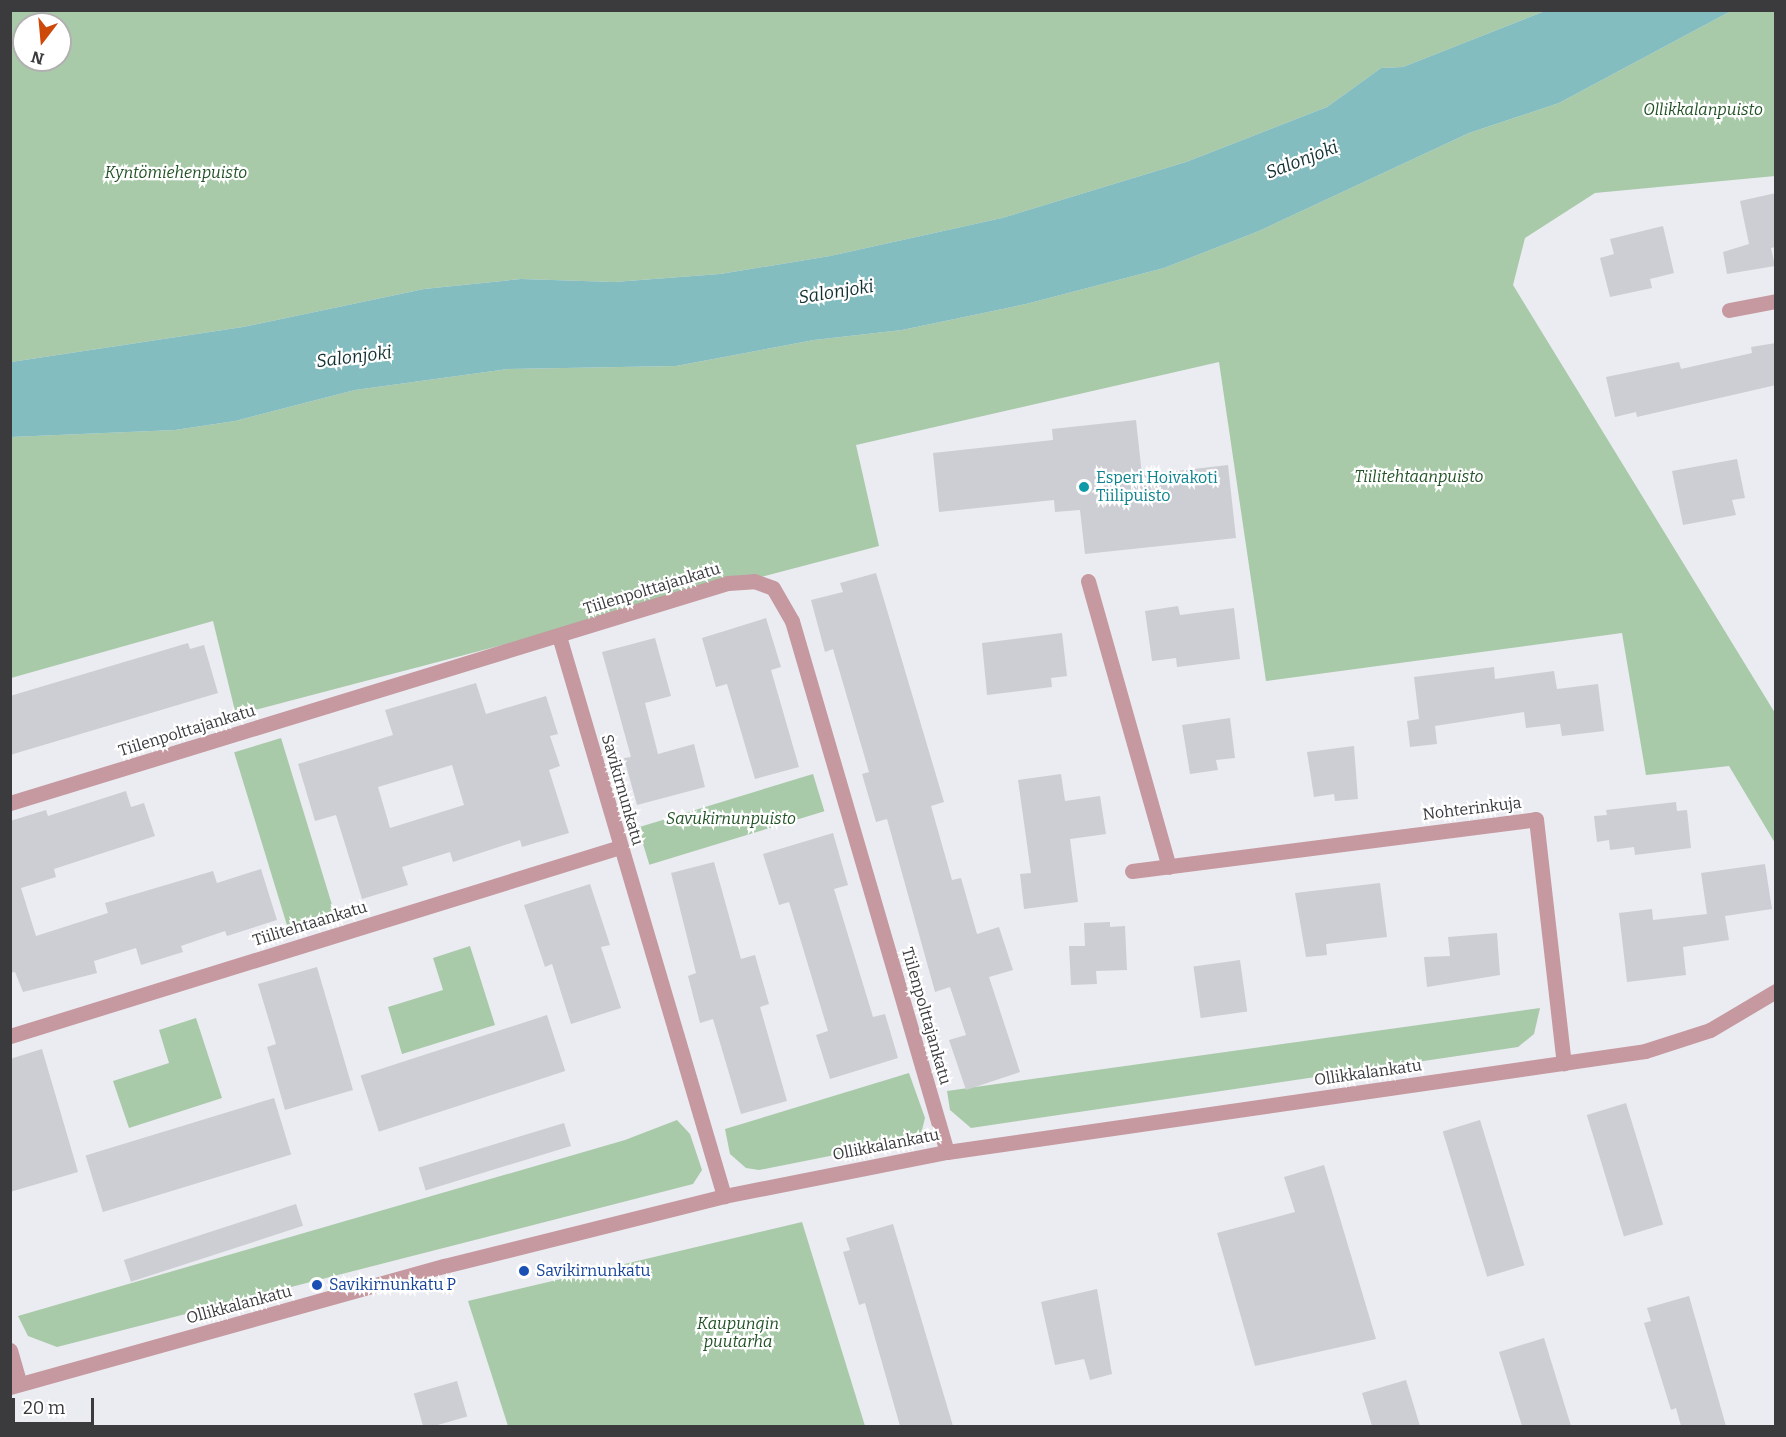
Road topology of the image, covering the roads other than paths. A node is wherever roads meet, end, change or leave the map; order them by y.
1 (1776, 301) edge
2 (1729, 310) dead end
3 (1088, 581) dead end
4 (559, 636) junction
5 (10, 804) edge
6 (620, 847) junction
7 (1169, 867) junction
8 (1132, 871) dead end
9 (1776, 991) edge
10 (10, 1036) edge
11 (1564, 1063) junction
12 (947, 1152) junction
13 (724, 1196) junction
14 (10, 1350) edge
15 (15, 1385) edge

1 - 2 street
3 - 7 street
4 - 5 street, Tiilenpolttajankatu
4 - 6 street, Savikirnunkatu
4 - 12 street, Tiilenpolttajankatu
6 - 10 street, Tiilitehtaankatu
6 - 13 street, Savikirnunkatu
7 - 8 street, Nohterinkuja
7 - 11 street, Nohterinkuja
9 - 11 street, Ollikkalankatu
11 - 12 street, Ollikkalankatu
12 - 13 street, Ollikkalankatu
13 - 15 street, Ollikkalankatu
14 - 15 street

